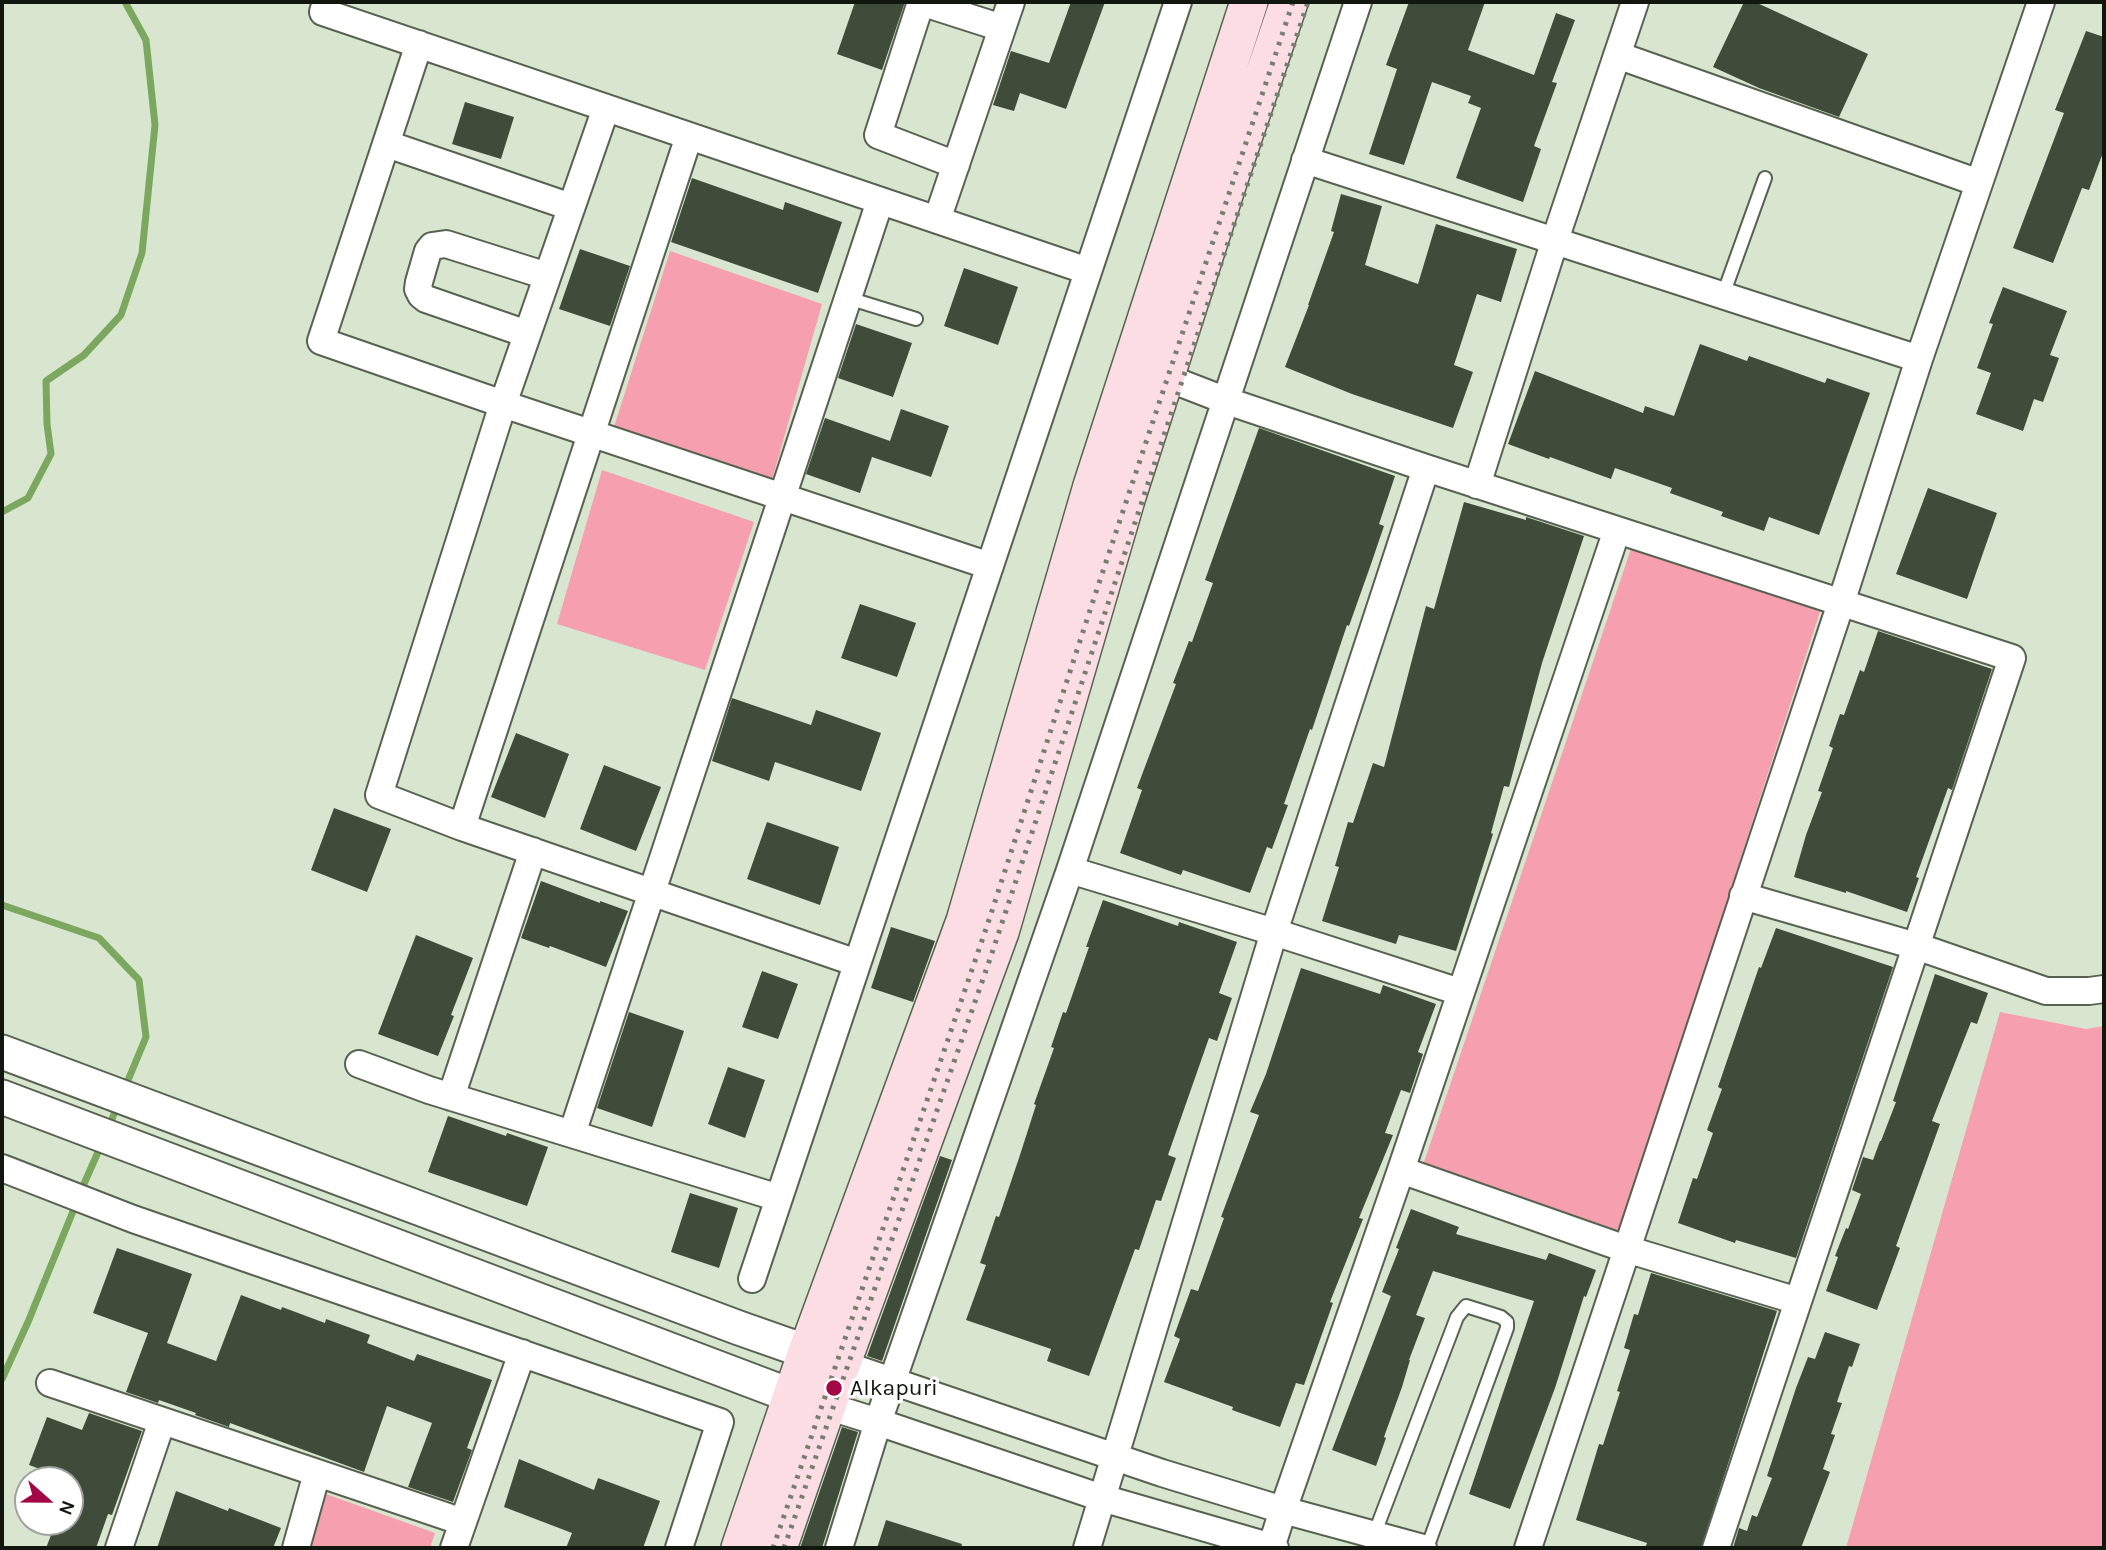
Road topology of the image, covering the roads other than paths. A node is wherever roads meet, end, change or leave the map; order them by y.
1 (326, 2) edge
2 (1011, 2) edge
3 (1178, 2) edge
4 (1249, 2) edge
5 (1289, 2) edge
6 (1358, 2) edge
7 (1635, 2) edge
8 (2040, 2) edge
9 (1002, 28) junction
10 (419, 44) junction
11 (1617, 55) junction
12 (606, 108) junction
13 (689, 136) junction
14 (387, 144) junction
15 (1305, 160) junction
16 (956, 165) junction
17 (1765, 178) dead end
18 (1979, 183) junction
19 (880, 201) junction
20 (572, 207) junction
21 (937, 220) junction
22 (1555, 240) junction
23 (1088, 271) junction
24 (547, 276) junction
25 (1724, 295) junction
26 (848, 298) junction
27 (916, 319) dead end
28 (527, 334) junction
29 (1919, 359) junction
30 (1165, 377) junction
31 (1227, 401) junction
32 (503, 404) junction
33 (591, 433) junction
34 (1426, 468) junction
35 (1477, 485) junction
36 (782, 497) junction
37 (1616, 530) junction
38 (990, 566) junction
39 (1841, 603) junction
40 (462, 827) junction
41 (533, 851) junction
42 (1070, 870) junction
43 (652, 892) junction
44 (1743, 896) junction
45 (1273, 932) junction
46 (1916, 946) junction
47 (858, 963) junction
48 (2104, 989) edge
49 (1460, 992) junction
50 (2, 1052) edge
51 (359, 1064) dead end
52 (2, 1097) edge
53 (451, 1097) junction
54 (572, 1134) junction
55 (2, 1168) edge
56 (1401, 1170) junction
57 (779, 1198) junction
58 (1626, 1249) junction
59 (752, 1279) dead end
60 (1798, 1301) junction
61 (807, 1352) junction
62 (522, 1353) junction
63 (842, 1364) junction
64 (893, 1381) junction
65 (50, 1383) dead end
66 (792, 1396) junction
67 (827, 1406) junction
68 (162, 1421) junction
69 (878, 1422) junction
70 (1115, 1456) junction
71 (317, 1473) junction
72 (1102, 1498) junction
73 (1283, 1510) junction
74 (463, 1522) junction
75 (1374, 1535) junction
76 (120, 1548) edge
77 (296, 1548) edge
78 (454, 1548) edge
79 (679, 1548) edge
80 (740, 1548) edge
81 (778, 1548) edge
82 (838, 1548) edge
83 (1087, 1548) edge
84 (1272, 1548) edge
85 (1425, 1548) edge
86 (1528, 1548) edge
87 (1716, 1548) edge

1 - 10 street
2 - 9 street
3 - 23 street
4 - 61 main road
5 - 30 main road
6 - 15 street
7 - 11 street
8 - 18 street
9 - 16 street
9 - 16 street
10 - 12 street
10 - 14 street
11 - 18 street
11 - 22 street
12 - 13 street
12 - 20 street
13 - 19 street
13 - 33 street
14 - 20 street
14 - 32 street
15 - 22 street
15 - 31 street
16 - 21 street
17 - 25 lane
18 - 29 street
19 - 21 street
19 - 26 street
20 - 24 street
21 - 23 street
22 - 25 street
22 - 35 street
23 - 38 street
24 - 28 street
24 - 28 street
25 - 29 street
26 - 27 lane
26 - 36 street
28 - 32 street
29 - 39 street
30 - 31 street
30 - 63 main road
31 - 34 street
31 - 42 street
32 - 33 street
32 - 40 street
33 - 36 street
33 - 40 street
34 - 35 street
34 - 45 street
35 - 37 street
36 - 38 street
36 - 43 street
37 - 39 street
37 - 49 street
38 - 47 street
39 - 44 street
39 - 46 street
40 - 41 street
41 - 43 street
41 - 53 street
42 - 45 street
42 - 64 street
43 - 47 street
43 - 54 street
44 - 46 street
44 - 58 street
45 - 49 street
45 - 70 street
46 - 48 street
46 - 60 street
47 - 57 street
49 - 56 street
50 - 61 street
51 - 53 street
52 - 66 street
53 - 54 street
54 - 57 street
55 - 62 street
56 - 58 street
56 - 73 street
57 - 59 street
58 - 60 street
58 - 86 street
60 - 87 street
61 - 63 street
61 - 66 main road
62 - 74 street
62 - 79 street
63 - 64 street
63 - 67 main road
64 - 69 street
64 - 70 street
65 - 68 street
66 - 67 street
66 - 80 main road
67 - 69 street
67 - 81 main road
68 - 71 street
68 - 76 street
69 - 72 street
69 - 82 street
70 - 72 street
70 - 73 street
71 - 74 street
71 - 77 street
72 - 83 street
72 - 84 street
73 - 75 street
73 - 84 street
74 - 78 street
75 - 85 street
75 - 85 lane

